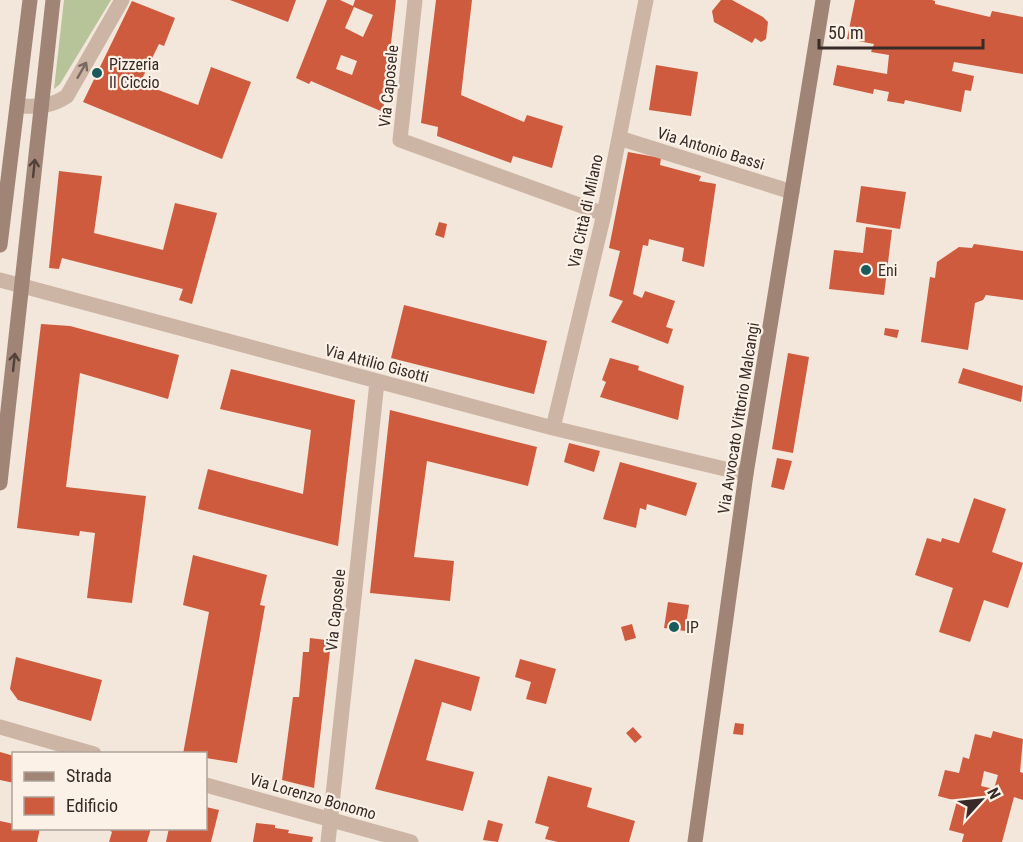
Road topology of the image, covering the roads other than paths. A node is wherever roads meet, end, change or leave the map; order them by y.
1 (30, 0) edge
2 (53, 0) edge
3 (122, 0) edge
4 (415, 0) edge
5 (646, 0) edge
6 (824, 0) edge
7 (18, 106) junction
8 (40, 107) junction
9 (619, 138) junction
10 (792, 192) junction
11 (604, 214) junction
12 (0, 245) edge
13 (0, 280) edge
14 (22, 285) junction
15 (377, 382) junction
16 (554, 428) junction
17 (746, 474) junction
18 (0, 483) edge
19 (0, 727) edge
20 (90, 752) edge
21 (207, 784) edge
22 (332, 820) junction
23 (328, 842) edge
24 (411, 842) edge
25 (695, 842) edge

1 - 7 main road
2 - 8 main road
8 -> 3 street
4 - 11 street, Via Caposele
5 - 9 street, Via Città di Milano
6 - 10 main road, Via Avvocato Vittorio Malcangi
7 - 8 street
7 - 12 main road
14 -> 8 main road
9 - 10 street, Via Antonio Bassi
9 - 11 street, Via Città di Milano
10 - 17 main road, Via Avvocato Vittorio Malcangi
11 - 16 street, Via Città di Milano
13 - 14 street, Via Attilio Gisotti
14 - 15 street, Via Attilio Gisotti
18 -> 14 main road
15 - 16 street, Via Attilio Gisotti
15 - 22 street, Via Caposele
16 - 17 street, Via Attilio Gisotti
17 - 25 main road, Via Avvocato Vittorio Malcangi
19 - 20 street
21 - 22 street, Via Lorenzo Bonomo
22 - 23 street, Via Caposele
22 - 24 street, Via Lorenzo Bonomo

